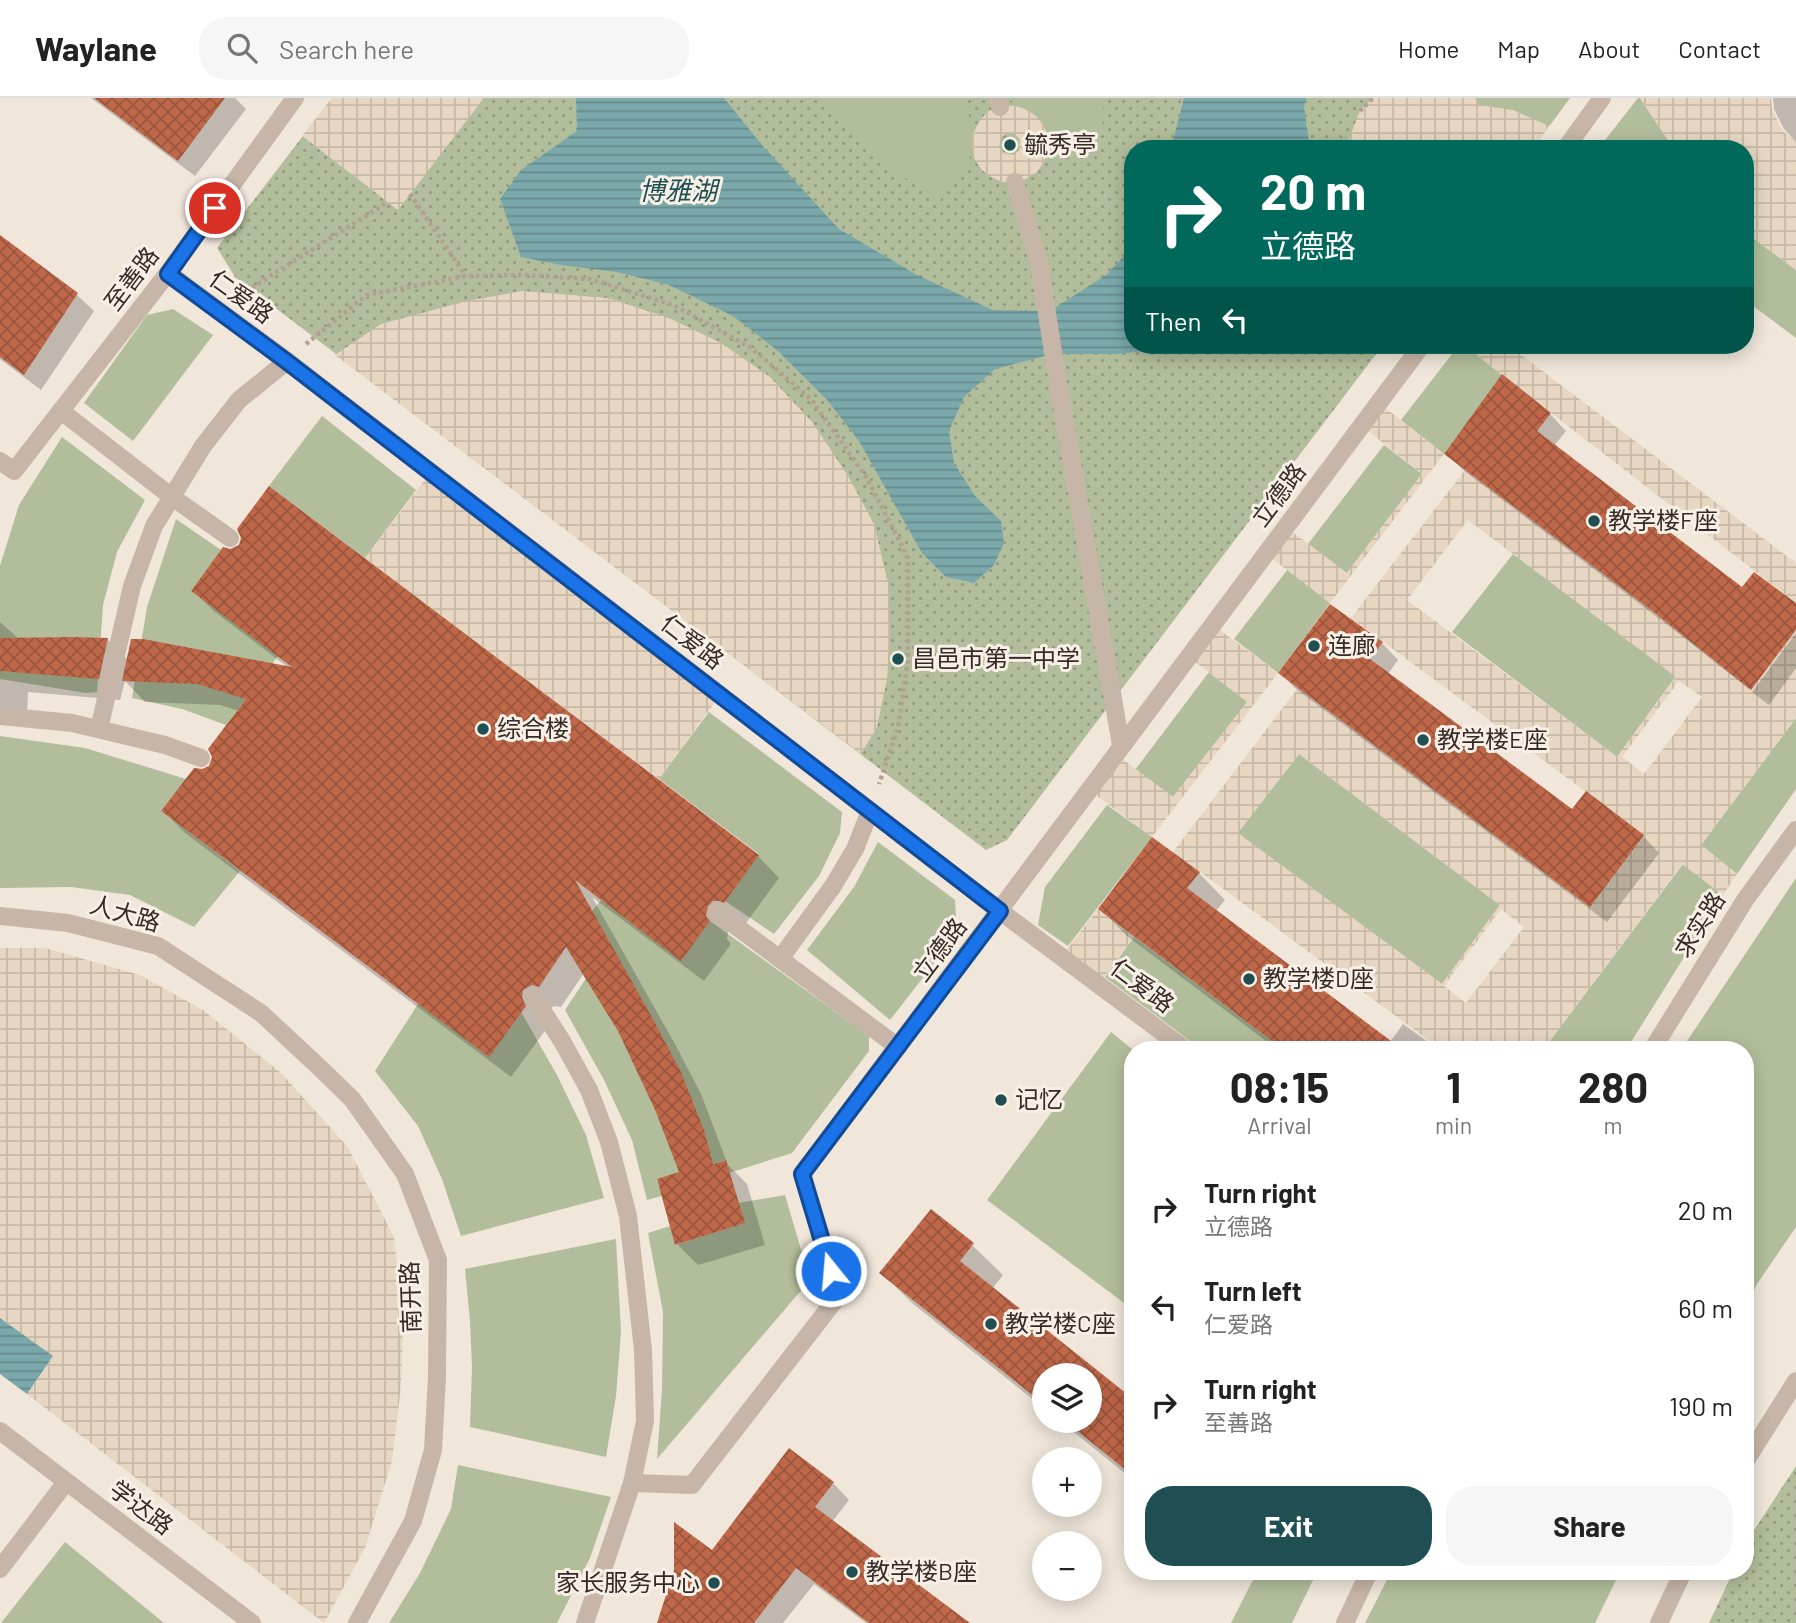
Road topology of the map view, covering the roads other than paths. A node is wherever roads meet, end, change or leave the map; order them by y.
1 (295, 98) edge
2 (1602, 98) edge
3 (1572, 140) edge
4 (1015, 182) dead end
5 (168, 274) junction
6 (1415, 354) edge
7 (286, 361) junction
8 (61, 411) junction
9 (0, 461) edge
10 (172, 497) junction
11 (230, 538) dead end
12 (0, 716) edge
13 (99, 729) junction
14 (1121, 745) junction
15 (201, 758) dead end
16 (870, 811) junction
17 (1796, 830) edge
18 (1000, 911) junction
19 (717, 912) dead end
20 (0, 916) edge
21 (780, 959) junction
22 (533, 996) dead end
23 (261, 1013) joint
24 (1174, 1041) edge
25 (1657, 1041) edge
26 (898, 1047) junction
27 (1796, 1381) edge
28 (0, 1432) edge
29 (1754, 1448) edge
30 (66, 1482) junction
31 (632, 1482) junction
32 (0, 1569) edge
33 (1365, 1580) edge
34 (1678, 1580) edge
35 (252, 1623) edge
36 (357, 1623) edge
37 (585, 1623) edge
38 (1345, 1623) edge
39 (1659, 1623) edge

1 - 5 street, 至善路
2 - 3 street
4 - 14 street
5 - 7 street, 仁爱路
5 - 8 street, 至善路
6 - 14 street, 立德路
7 - 10 street
7 - 16 street, 仁爱路
8 - 9 street, 至善路
8 - 10 street
10 - 11 street
10 - 13 street
12 - 13 street
13 - 15 street
14 - 18 street, 立德路
16 - 18 street, 仁爱路
16 - 21 street
17 - 25 street, 求实路
18 - 24 street, 仁爱路
18 - 26 street, 立德路
19 - 21 street
20 - 23 street, 人大路
21 - 26 street
22 - 31 street
23 - 36 street, 南开路
26 - 31 street, 立德路
27 - 29 street
28 - 30 street, 学达路
30 - 32 street
30 - 35 street, 学达路
31 - 37 street
33 - 38 street
34 - 39 street

